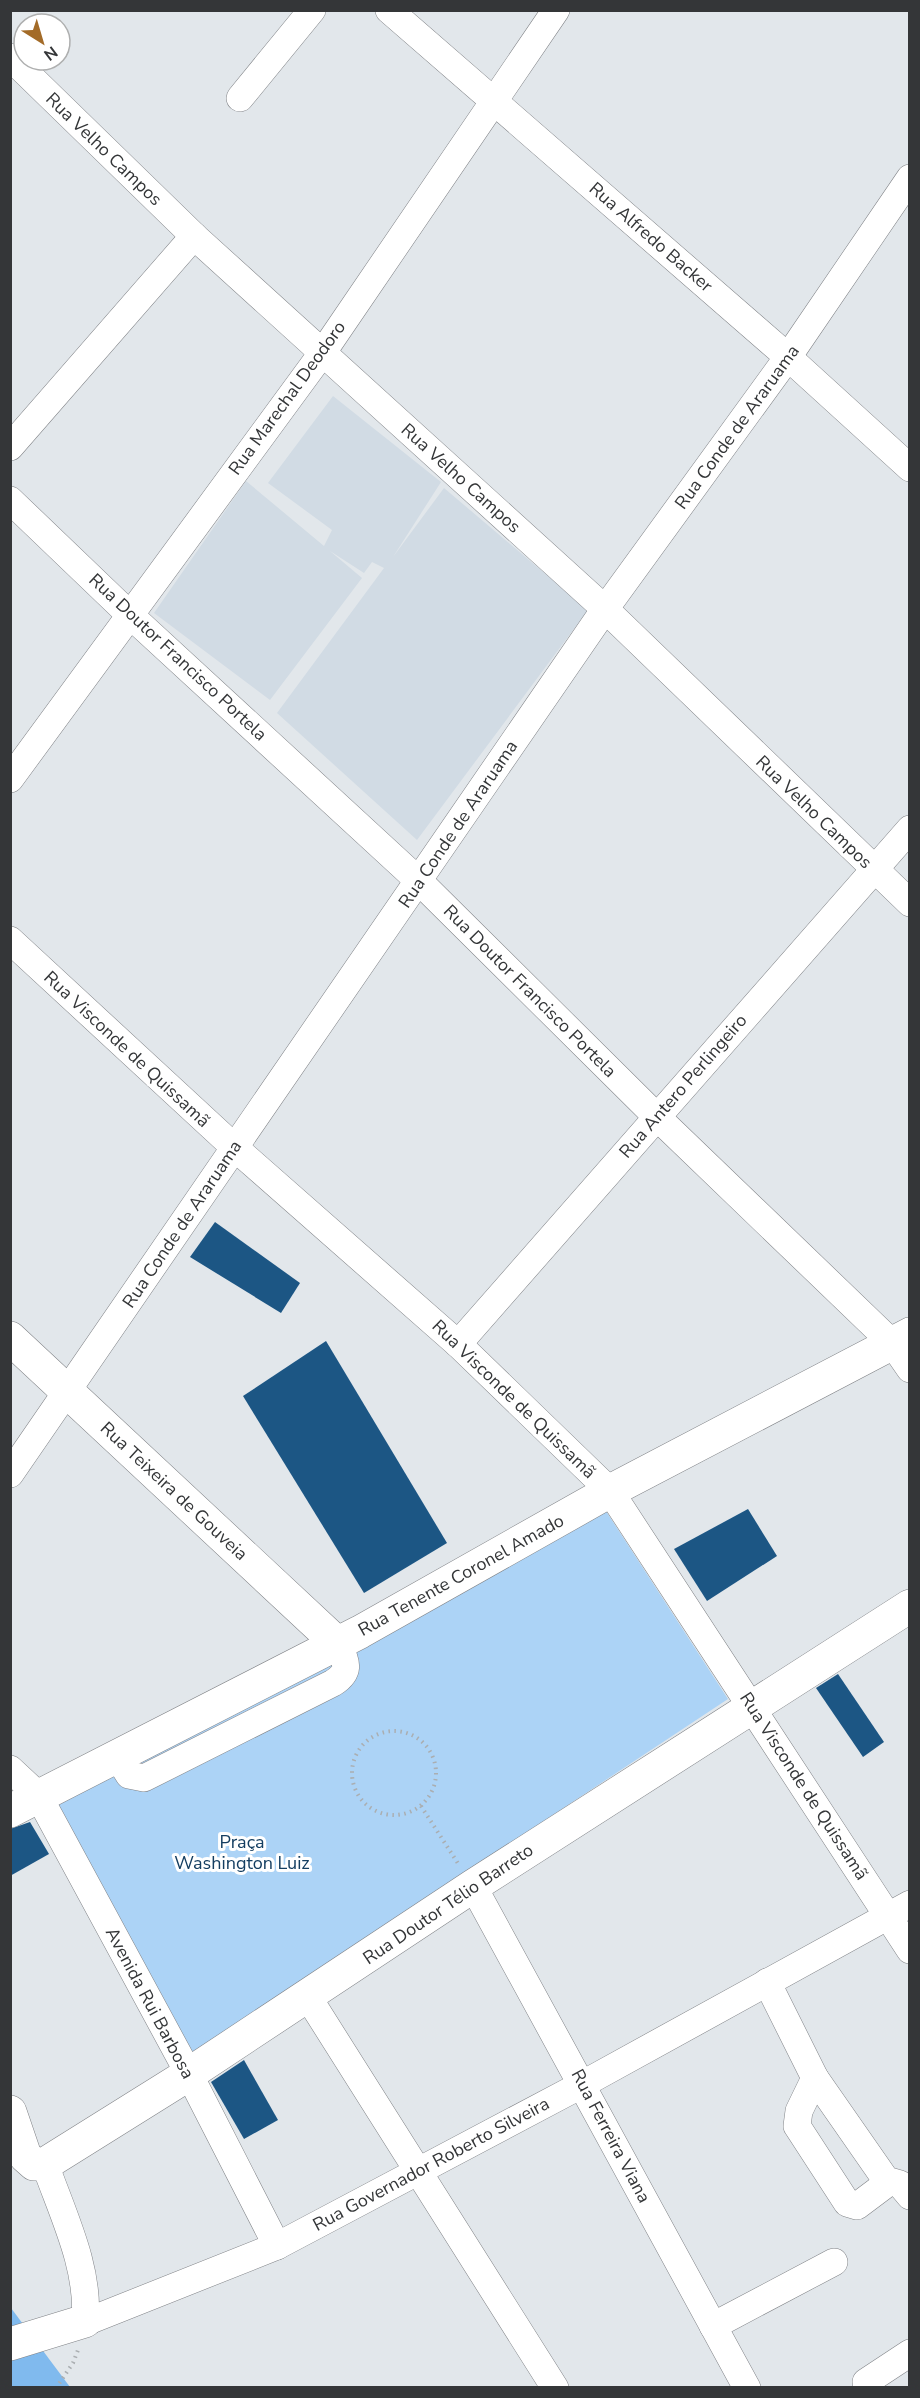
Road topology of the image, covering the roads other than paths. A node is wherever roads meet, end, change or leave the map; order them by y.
1 (312, 10) edge
2 (389, 10) edge
3 (556, 10) edge
4 (10, 57) edge
5 (240, 98) dead end
6 (493, 99) junction
7 (909, 178) edge
8 (194, 236) junction
9 (323, 352) junction
10 (788, 357) junction
11 (10, 447) edge
12 (909, 468) edge
13 (10, 500) edge
14 (605, 609) junction
15 (130, 615) junction
16 (10, 779) edge
17 (909, 829) edge
18 (872, 869) junction
19 (420, 882) junction
20 (909, 903) edge
21 (10, 940) edge
22 (657, 1117) junction
23 (234, 1147) junction
24 (10, 1338) edge
25 (458, 1344) junction
26 (904, 1349) edge
27 (68, 1392) junction
28 (10, 1474) edge
29 (610, 1491) junction
30 (909, 1606) edge
31 (338, 1644) junction
32 (751, 1706) junction
33 (10, 1769) edge
34 (38, 1795) junction
35 (10, 1811) edge
36 (473, 1886) junction
37 (899, 1909) edge
38 (909, 1950) edge
39 (767, 1982) junction
40 (308, 1997) junction
41 (189, 2074) junction
42 (815, 2078) junction
43 (583, 2084) junction
44 (10, 2112) edge
45 (45, 2163) junction
46 (417, 2170) junction
47 (899, 2189) edge
48 (277, 2246) junction
49 (834, 2262) dead end
50 (79, 2323) junction
51 (713, 2326) junction
52 (10, 2344) edge
53 (909, 2353) edge
54 (866, 2382) dead end
55 (555, 2388) edge
56 (747, 2388) edge

1 - 5 street
2 - 6 street, Rua Alfredo Backer
3 - 6 street, Rua Marechal Deodoro
4 - 8 street, Rua Velho Campos
6 - 9 street, Rua Marechal Deodoro
6 - 10 street, Rua Alfredo Backer
7 - 10 street, Rua Conde de Araruama
8 - 9 street, Rua Velho Campos
8 - 11 street
9 - 14 street, Rua Velho Campos
9 - 15 street, Rua Marechal Deodoro
10 - 12 street, Rua Alfredo Backer
10 - 14 street, Rua Conde de Araruama
13 - 15 street, Rua Doutor Francisco Portela
14 - 18 street, Rua Velho Campos
14 - 19 street, Rua Conde de Araruama
15 - 16 street, Rua Marechal Deodoro
15 - 19 street, Rua Doutor Francisco Portela
17 - 18 street, Rua Antero Perlingeiro
18 - 20 street, Rua Velho Campos
18 - 22 street, Rua Antero Perlingeiro
19 - 22 street, Rua Doutor Francisco Portela
19 - 23 street, Rua Conde de Araruama
21 - 23 street, Rua Visconde de Quissamã
22 - 25 street, Rua Antero Perlingeiro
22 - 26 street, Rua Doutor Francisco Portela
23 - 25 street, Rua Visconde de Quissamã
23 - 27 street, Rua Conde de Araruama
24 - 27 main road, Rua Teixeira de Gouveia
25 - 29 street, Rua Visconde de Quissamã
26 - 29 main road, Rua Tenente Coronel Amado
27 - 28 street, Rua Conde de Araruama
27 - 31 main road, Rua Teixeira de Gouveia
29 - 31 main road, Rua Tenente Coronel Amado
29 - 32 street, Rua Visconde de Quissamã
30 - 32 main road, Rua Doutor Télio Barreto
31 - 34 main road, Rua Tenente Coronel Amado
32 - 36 main road, Rua Doutor Télio Barreto
32 - 37 street, Rua Visconde de Quissamã
33 - 34 street, Avenida Rui Barbosa
34 - 35 main road, Rua Tenente Coronel Amado
34 - 41 street, Avenida Rui Barbosa
36 - 40 main road, Rua Doutor Télio Barreto
36 - 43 street, Rua Ferreira Viana
37 - 38 street, Rua Visconde de Quissamã
37 - 39 street, Rua Governador Roberto Silveira
39 - 42 street
39 - 43 street, Rua Governador Roberto Silveira
40 - 41 main road, Rua Doutor Télio Barreto
40 - 46 street
41 - 45 main road, Rua Doutor Télio Barreto
41 - 48 street, Avenida Rui Barbosa
42 - 47 street
42 - 47 street
43 - 46 street, Rua Governador Roberto Silveira
43 - 51 street, Rua Ferreira Viana
44 - 45 main road
45 - 50 street
46 - 48 street, Rua Governador Roberto Silveira
46 - 55 street
48 - 50 street, Rua Governador Roberto Silveira
49 - 51 street
50 - 52 main road
51 - 56 street, Rua Ferreira Viana
53 - 54 street

